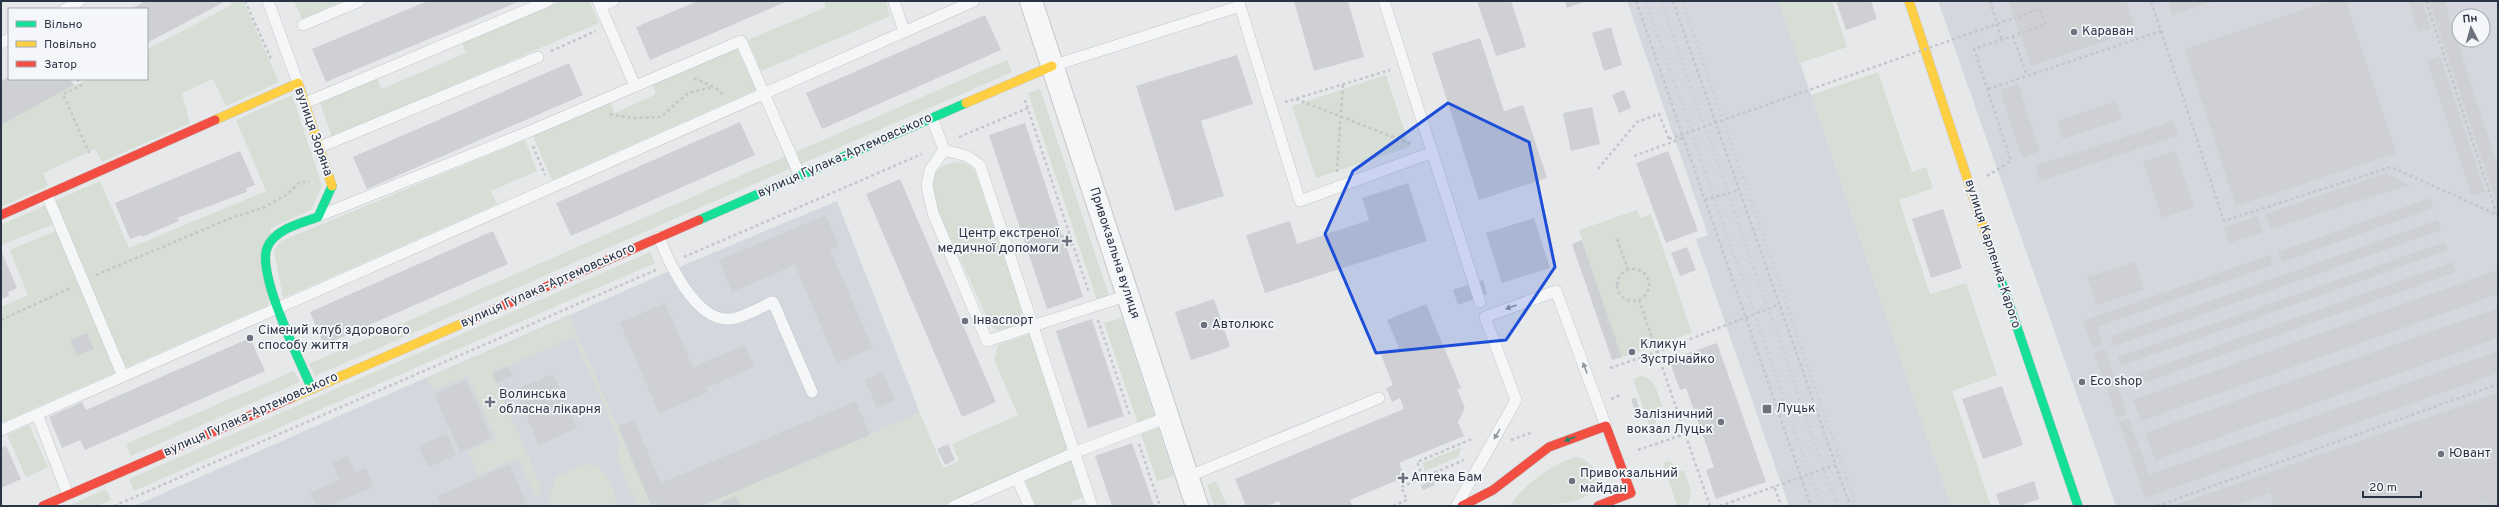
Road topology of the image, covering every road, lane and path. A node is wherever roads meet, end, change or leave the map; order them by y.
1 (80, 1) edge
2 (245, 1) edge
3 (268, 1) edge
4 (360, 1) edge
5 (548, 1) edge
6 (614, 1) edge
7 (894, 1) edge
8 (974, 1) edge
9 (1030, 1) edge
10 (1384, 1) edge
11 (1636, 1) edge
12 (1673, 1) edge
13 (1909, 1) edge
14 (1990, 1) edge
15 (2151, 1) edge
16 (2426, 1) edge
17 (599, 4) edge
18 (1239, 4) edge
19 (67, 8) edge
20 (303, 25) dead end
21 (609, 26) junction
22 (2161, 30) junction
23 (904, 32) junction
24 (2013, 36) junction
25 (2002, 40) junction
26 (538, 57) joint
27 (1052, 66) junction
28 (672, 70) junction
29 (1390, 70) dead end
30 (2027, 76) junction
31 (78, 80) edge
32 (1019, 80) junction
33 (298, 83) junction
34 (1343, 84) junction
35 (635, 86) junction
36 (713, 86) junction
37 (284, 89) junction
38 (1988, 89) junction
39 (764, 94) junction
40 (1296, 99) junction
41 (305, 103) junction
42 (590, 106) junction
43 (737, 106) junction
44 (1271, 106) junction
45 (1028, 108) junction
46 (1341, 116) junction
47 (932, 118) junction
48 (528, 132) junction
49 (1683, 138) junction
50 (320, 147) junction
51 (943, 148) junction
52 (1433, 152) junction
53 (1634, 156) dead end
54 (1598, 169) dead end
55 (97, 172) junction
56 (800, 176) junction
57 (315, 182) dead end
58 (550, 188) junction
59 (1970, 188) junction
60 (1335, 190) junction
61 (1739, 190) junction
62 (47, 195) junction
63 (1705, 200) junction
64 (1, 215) edge
65 (2497, 215) edge
66 (318, 217) junction
67 (659, 237) junction
68 (1618, 239) dead end
69 (670, 264) junction
70 (1628, 269) junction
71 (83, 280) junction
72 (1128, 295) junction
73 (1639, 300) junction
74 (1480, 302) dead end
75 (1780, 304) junction
76 (1094, 306) junction
77 (278, 308) junction
78 (1744, 317) junction
79 (1, 320) edge
80 (1034, 325) junction
81 (1657, 352) junction
82 (1610, 368) dead end
83 (123, 376) junction
84 (2498, 384) edge
85 (312, 389) junction
86 (812, 392) dead end
87 (1379, 398) dead end
88 (37, 414) junction
89 (1168, 417) junction
90 (1606, 426) junction
91 (1, 430) edge
92 (1134, 430) junction
93 (1685, 434) junction
94 (1472, 439) dead end
95 (1076, 452) junction
96 (1618, 458) junction
97 (1462, 461) dead end
98 (1836, 465) junction
99 (1187, 477) junction
100 (1423, 477) junction
101 (1018, 478) junction
102 (1801, 478) junction
103 (1775, 488) junction
104 (1631, 493) junction
105 (68, 495) junction
106 (43, 506) edge
107 (114, 506) edge
108 (954, 506) edge
109 (1029, 506) edge
110 (1092, 506) edge
111 (1160, 506) edge
112 (1197, 506) edge
113 (1392, 506) edge
114 (1457, 506) edge
115 (1462, 506) edge
116 (1598, 506) edge
117 (1636, 506) edge
118 (1710, 506) edge
119 (1720, 506) edge
120 (1781, 506) edge
121 (1811, 506) edge
122 (1850, 506) edge
123 (2078, 506) edge
124 (2157, 506) edge

1 - 19 lane
2 - 37 path
3 - 33 lane
4 - 20 lane
5 - 41 lane
6 - 17 lane
7 - 23 lane
8 - 23 lane
9 - 27 street, Привокзальна вулиця
10 - 52 lane
11 - 49 path
12 - 61 path
13 - 59 street, вулиця Карпенка-Карого
14 - 25 path
15 - 22 path
16 - 65 path
17 - 21 lane
18 - 27 lane
18 - 44 lane
21 - 26 path
21 - 35 lane
22 - 30 path
22 - 65 path
23 - 39 lane
24 - 25 path
24 - 30 path
24 - 54 path, bridge
25 - 38 path
26 - 50 lane
27 - 32 street, вулиця Гулака-Артемовського
27 - 72 street, Привокзальна вулиця
28 - 35 lane
28 - 36 path
28 - 39 lane
29 - 34 path
30 - 38 path
31 - 55 path
32 - 45 path
32 - 47 street, вулиця Гулака-Артемовського
33 - 37 street, вулиця Зоряна
33 - 41 street, вулиця Зоряна
34 - 40 path
34 - 46 path
35 - 42 lane
36 - 42 path
36 - 43 path
37 - 55 street, вулиця Зоряна
38 - 59 path
39 - 43 lane
39 - 56 lane
40 - 44 path
40 - 46 path
41 - 50 street, вулиця Зоряна
42 - 48 lane
43 - 58 lane
44 - 60 lane
45 - 51 path
45 - 76 path
46 - 52 path
46 - 60 path
47 - 51 lane
47 - 56 street, вулиця Гулака-Артемовського
48 - 58 path
48 - 66 lane
49 - 53 path
49 - 63 path
50 - 66 street, вулиця Зоряна
51 - 69 path
51 - 80 lane
51 - 80 lane
52 - 60 lane
52 - 74 lane
55 - 62 street, вулиця Зоряна
56 - 67 street, вулиця Гулака-Артемовського
57 - 71 path
58 - 77 lane
59 - 123 street, вулиця Карпенка-Карого
61 - 63 path
61 - 75 path
62 - 64 street, вулиця Зоряна
62 - 71 lane
63 - 78 path
66 - 77 street
67 - 69 lane
67 - 85 street, вулиця Гулака-Артемовського
68 - 70 path
69 - 86 lane
69 - 107 path
70 - 73 path
70 - 73 path
71 - 79 path
71 - 83 lane
72 - 76 lane
72 - 89 street, Привокзальна вулиця
73 - 81 path
75 - 78 path
75 - 98 path
76 - 80 lane
76 - 92 path
77 - 83 lane
77 - 85 street
78 - 81 path
78 - 102 path
80 - 95 lane
81 - 82 path
81 - 93 path
83 - 88 lane
84 - 124 path
85 - 105 street, вулиця Гулака-Артемовського
87 - 99 lane
88 - 91 lane
88 - 105 lane
89 - 92 lane
89 - 99 street, Привокзальна вулиця
90 - 96 street
90 -> 114 lane
90 -> 115 street
92 - 95 lane
92 - 111 path
93 - 96 path
93 - 118 path
94 - 100 path
95 - 101 lane
95 - 110 lane
96 - 104 street
97 - 100 path
98 - 102 path
98 - 122 path
99 - 112 street, Привокзальна вулиця
100 - 113 path
101 - 108 lane
101 - 109 lane
102 - 103 path
102 - 121 path
103 - 119 path
103 - 120 path
104 - 116 street
104 - 117 lane
105 - 106 street, вулиця Гулака-Артемовського

